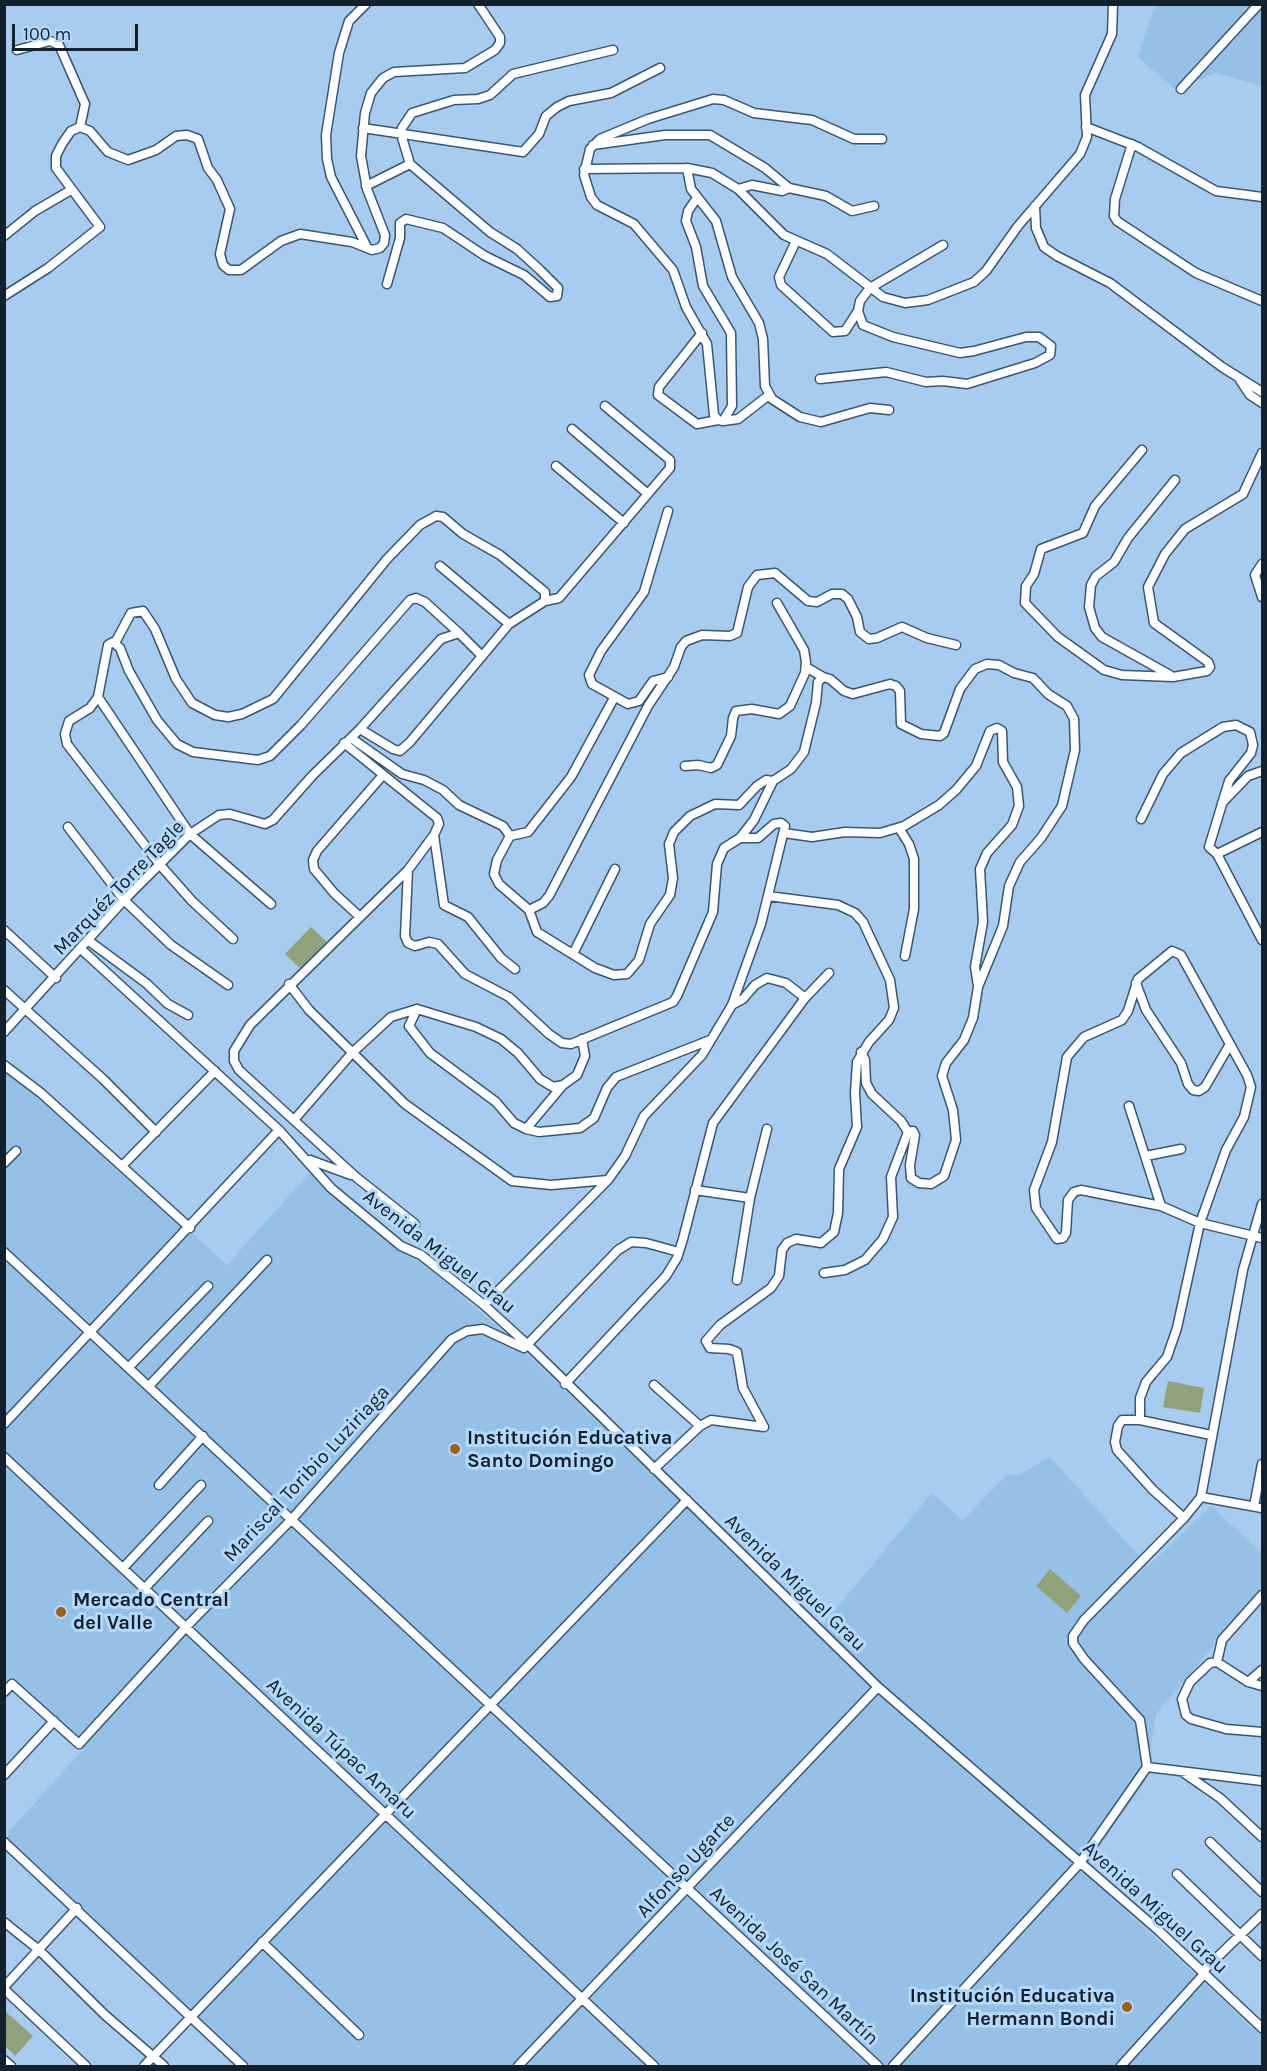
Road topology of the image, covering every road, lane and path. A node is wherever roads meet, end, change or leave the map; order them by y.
1 (366, 4) edge
2 (478, 4) edge
3 (1113, 4) edge
4 (1259, 4) edge
5 (17, 50) dead end
6 (613, 50) dead end
7 (660, 68) dead end
8 (1181, 89) dead end
9 (1086, 126) junction
10 (80, 127) junction
11 (363, 128) junction
12 (401, 134) junction
13 (882, 139) dead end
14 (1132, 144) junction
15 (593, 145) junction
16 (410, 164) junction
17 (687, 168) junction
18 (584, 169) junction
19 (366, 186) junction
20 (738, 189) junction
21 (789, 189) junction
22 (71, 190) junction
23 (1263, 197) edge
24 (698, 198) junction
25 (1035, 205) junction
26 (874, 206) dead end
27 (4, 236) edge
28 (796, 241) junction
29 (943, 245) dead end
30 (367, 247) junction
31 (387, 284) dead end
32 (870, 288) junction
33 (4, 296) edge
34 (1263, 301) edge
35 (858, 310) junction
36 (702, 333) junction
37 (820, 379) dead end
38 (1240, 380) junction
39 (1263, 392) edge
40 (769, 395) junction
41 (1263, 403) edge
42 (605, 405) dead end
43 (889, 410) dead end
44 (720, 420) junction
45 (572, 429) dead end
46 (1142, 450) dead end
47 (1263, 453) edge
48 (556, 466) dead end
49 (1175, 480) dead end
50 (648, 494) junction
51 (668, 511) dead end
52 (624, 523) junction
53 (1263, 564) edge
54 (440, 566) dead end
55 (1259, 575) edge
56 (1263, 597) edge
57 (545, 601) junction
58 (777, 603) dead end
59 (509, 624) junction
60 (459, 633) junction
61 (116, 643) junction
62 (956, 645) dead end
63 (481, 655) junction
64 (806, 667) junction
65 (668, 677) junction
66 (1173, 677) junction
67 (823, 678) junction
68 (98, 697) junction
69 (614, 698) junction
70 (360, 729) junction
71 (347, 740) junction
72 (685, 766) dead end
73 (1263, 771) edge
74 (383, 775) junction
75 (773, 781) junction
76 (1221, 804) junction
77 (1141, 819) dead end
78 (68, 827) dead end
79 (899, 828) junction
80 (1263, 832) edge
81 (784, 833) junction
82 (190, 834) junction
83 (434, 835) junction
84 (510, 836) junction
85 (740, 838) junction
86 (1217, 854) junction
87 (161, 866) junction
88 (615, 869) dead end
89 (408, 870) junction
90 (768, 896) junction
91 (124, 900) junction
92 (271, 904) dead end
93 (529, 910) junction
94 (360, 917) junction
95 (4, 930) edge
96 (233, 939) dead end
97 (1263, 940) edge
98 (89, 941) junction
99 (82, 950) junction
100 (573, 954) junction
101 (905, 956) dead end
102 (515, 969) dead end
103 (829, 973) dead end
104 (56, 978) junction
105 (1135, 982) junction
106 (289, 984) junction
107 (228, 985) dead end
108 (978, 987) junction
109 (4, 990) edge
110 (805, 998) junction
111 (732, 1005) junction
112 (417, 1009) junction
113 (25, 1010) junction
114 (188, 1015) dead end
115 (4, 1032) edge
116 (582, 1039) junction
117 (711, 1040) junction
118 (1230, 1044) junction
119 (861, 1052) junction
120 (352, 1053) junction
121 (4, 1065) edge
122 (215, 1071) junction
123 (563, 1085) junction
124 (1129, 1106) dead end
125 (294, 1120) junction
126 (526, 1129) junction
127 (767, 1129) dead end
128 (279, 1130) junction
129 (156, 1132) junction
130 (908, 1132) junction
131 (1181, 1149) dead end
132 (16, 1151) dead end
133 (1146, 1156) junction
134 (309, 1160) junction
135 (4, 1163) edge
136 (122, 1166) junction
137 (356, 1177) junction
138 (608, 1180) junction
139 (695, 1190) junction
140 (750, 1198) junction
141 (1263, 1204) edge
142 (1161, 1206) junction
143 (1200, 1222) junction
144 (415, 1224) dead end
145 (190, 1228) junction
146 (1251, 1236) junction
147 (1263, 1238) edge
148 (4, 1252) edge
149 (679, 1252) junction
150 (267, 1260) dead end
151 (824, 1273) dead end
152 (737, 1280) dead end
153 (208, 1286) dead end
154 (484, 1305) junction
155 (91, 1332) junction
156 (528, 1345) junction
157 (129, 1367) junction
158 (565, 1384) junction
159 (654, 1385) dead end
160 (149, 1386) junction
161 (1140, 1420) junction
162 (4, 1424) edge
163 (699, 1426) junction
164 (1211, 1435) junction
165 (203, 1436) junction
166 (4, 1457) edge
167 (1263, 1464) edge
168 (654, 1469) junction
169 (159, 1485) dead end
170 (201, 1485) dead end
171 (1201, 1497) junction
172 (687, 1500) junction
173 (1258, 1507) edge
174 (1184, 1518) junction
175 (292, 1519) junction
176 (207, 1521) dead end
177 (123, 1568) junction
178 (145, 1588) junction
179 (1263, 1595) edge
180 (186, 1627) junction
181 (1217, 1662) junction
182 (1263, 1670) edge
183 (1248, 1682) junction
184 (1263, 1686) edge
185 (878, 1687) junction
186 (4, 1692) edge
187 (492, 1704) junction
188 (54, 1721) junction
189 (1263, 1732) edge
190 (1147, 1767) junction
191 (1181, 1772) junction
192 (4, 1775) edge
193 (1263, 1781) edge
194 (387, 1814) junction
195 (1263, 1837) edge
196 (4, 1842) edge
197 (1210, 1842) dead end
198 (1080, 1863) junction
199 (1178, 1874) dead end
200 (687, 1889) junction
201 (1263, 1892) edge
202 (78, 1908) junction
203 (1263, 1914) edge
204 (4, 1922) edge
205 (1242, 1936) junction
206 (262, 1942) junction
207 (39, 1950) junction
208 (1263, 1956) edge
209 (1204, 1972) junction
210 (4, 1988) edge
211 (585, 1999) junction
212 (189, 2018) junction
213 (1263, 2028) edge
214 (359, 2035) dead end
215 (153, 2056) junction
216 (4, 2060) edge
217 (11, 2067) edge
218 (86, 2067) edge
219 (144, 2067) edge
220 (164, 2067) edge
221 (243, 2067) edge
222 (518, 2067) edge
223 (654, 2067) edge
224 (878, 2067) edge
225 (893, 2067) edge
226 (1121, 2067) edge

1 - 30 street
2 - 11 street
3 - 9 street
4 - 8 street
5 - 10 street
6 - 12 street
7 - 12 street
9 - 14 street
9 - 25 street
10 - 22 street
10 - 30 street
11 - 12 street
11 - 19 street
12 - 16 street
13 - 15 street
14 - 23 street
14 - 34 street
15 - 18 street
15 - 21 street
16 - 19 street
16 - 31 street
17 - 18 street
17 - 20 street
17 - 24 street
18 - 36 street
19 - 30 street
20 - 21 street
20 - 28 street
21 - 26 street
22 - 27 street
22 - 33 street
24 - 40 street
24 - 44 street
25 - 32 street
25 - 38 street
28 - 32 street
28 - 35 street
29 - 32 street
32 - 35 street
35 - 37 street
36 - 44 street
36 - 44 street
38 - 39 street
38 - 41 street
40 - 43 street
40 - 44 street
42 - 50 street
45 - 50 street
46 - 66 street
47 - 66 street
48 - 52 street
49 - 66 street
50 - 52 street
51 - 69 street
52 - 57 street
53 - 55 street
54 - 59 street
55 - 56 street
57 - 59 street
57 - 61 street
58 - 64 street
59 - 63 street
60 - 61 street
60 - 63 street
60 - 70 street, Marquéz Torre Tagle
61 - 68 street
62 - 65 street
63 - 70 street
64 - 67 street
64 - 72 street
65 - 69 street
65 - 93 street
67 - 75 street
67 - 108 street
68 - 82 street
68 - 87 street
69 - 84 street
70 - 71 street, Marquéz Torre Tagle
71 - 74 street
71 - 82 street, Marquéz Torre Tagle
71 - 84 street
73 - 76 street
74 - 83 street
74 - 94 street
75 - 85 street
75 - 100 street
76 - 77 street
76 - 86 street
78 - 91 street
79 - 81 street
79 - 101 street
79 - 108 street
80 - 86 street
81 - 85 street
81 - 90 street
82 - 87 street, Marquéz Torre Tagle
82 - 92 street
83 - 89 street
83 - 102 street
84 - 93 street
85 - 116 street
86 - 97 street
87 - 91 street, Marquéz Torre Tagle
87 - 96 street
88 - 100 street
89 - 94 street
89 - 116 street
90 - 111 street
90 - 119 street
91 - 98 street, Marquéz Torre Tagle
91 - 107 street
93 - 100 street
94 - 106 street
95 - 104 street
98 - 99 street, Marquéz Torre Tagle
98 - 114 street
99 - 104 street, Marquéz Torre Tagle
99 - 122 street, Avenida Miguel Grau
103 - 110 street
104 - 113 street, Marquéz Torre Tagle
105 - 118 street
105 - 118 street
105 - 142 street
106 - 120 street
106 - 125 street
108 - 130 street
109 - 113 street
110 - 111 street
110 - 139 street
111 - 117 street
112 - 120 street
112 - 123 street
112 - 126 street
113 - 115 street, Marquéz Torre Tagle
113 - 129 street
116 - 123 street
117 - 126 street
117 - 138 street
118 - 143 street
119 - 130 street
119 - 163 street
120 - 125 street
120 - 138 street
121 - 136 street
122 - 128 street, Avenida Miguel Grau
122 - 129 street
123 - 126 street
124 - 133 street
125 - 137 street
127 - 140 street
128 - 134 street, Avenida Miguel Grau
128 - 145 street
129 - 136 street
130 - 151 street
131 - 133 street
132 - 135 street
133 - 142 street
134 - 137 street
134 - 154 street, Avenida Miguel Grau
136 - 145 street
137 - 144 street
138 - 154 street
139 - 140 street
139 - 149 street
140 - 152 street
141 - 146 street
142 - 143 street
143 - 146 street
143 - 161 street
145 - 155 street
146 - 147 street
146 - 164 street
148 - 155 street, Avenida José San Martín
149 - 156 street
149 - 158 street
150 - 160 street
153 - 157 street
154 - 156 street, Avenida Miguel Grau
155 - 157 street, Avenida José San Martín
155 - 162 street
156 - 158 street, Avenida Miguel Grau
156 - 175 street, Mariscal Toribio Luziriaga
157 - 160 street, Avenida José San Martín
158 - 168 street, Avenida Miguel Grau
159 - 163 street
160 - 165 street, Avenida José San Martín
161 - 164 street
161 - 174 street
163 - 168 street
164 - 171 street
165 - 169 street
165 - 175 street, Avenida José San Martín
166 - 177 street, Avenida Túpac Amaru
167 - 173 street
168 - 172 street, Avenida Miguel Grau
170 - 177 street
171 - 173 street
171 - 174 street
172 - 185 street, Avenida Miguel Grau
172 - 187 street
174 - 190 street
175 - 180 street, Mariscal Toribio Luziriaga
175 - 187 street, Avenida José San Martín
176 - 178 street
177 - 178 street, Avenida Túpac Amaru
178 - 180 street, Avenida Túpac Amaru
179 - 181 street
180 - 188 street, Mariscal Toribio Luziriaga
180 - 194 street, Avenida Túpac Amaru
181 - 183 street
181 - 189 street
182 - 183 street
183 - 184 street
185 - 198 street, Avenida Miguel Grau
185 - 200 street, Alfonso Ugarte
186 - 188 street
187 - 194 street
187 - 200 street, Avenida José San Martín
188 - 192 street
190 - 191 street
190 - 198 street
191 - 193 street
191 - 195 street
194 - 206 street
194 - 211 street, Avenida Túpac Amaru
196 - 202 street
197 - 201 street
198 - 209 street, Avenida Miguel Grau
198 - 225 street
199 - 205 street
200 - 211 street, Alfonso Ugarte
200 - 224 street, Avenida José San Martín
202 - 207 street
202 - 212 street
203 - 205 street
204 - 207 street
205 - 208 street
205 - 209 street
206 - 212 street
206 - 214 street
207 - 210 street
207 - 215 street
209 - 213 street, Avenida Miguel Grau
209 - 226 street
210 - 218 street
211 - 222 street, Alfonso Ugarte
211 - 223 street, Avenida Túpac Amaru
212 - 215 street
212 - 221 street
215 - 219 street
215 - 220 street
216 - 217 street

